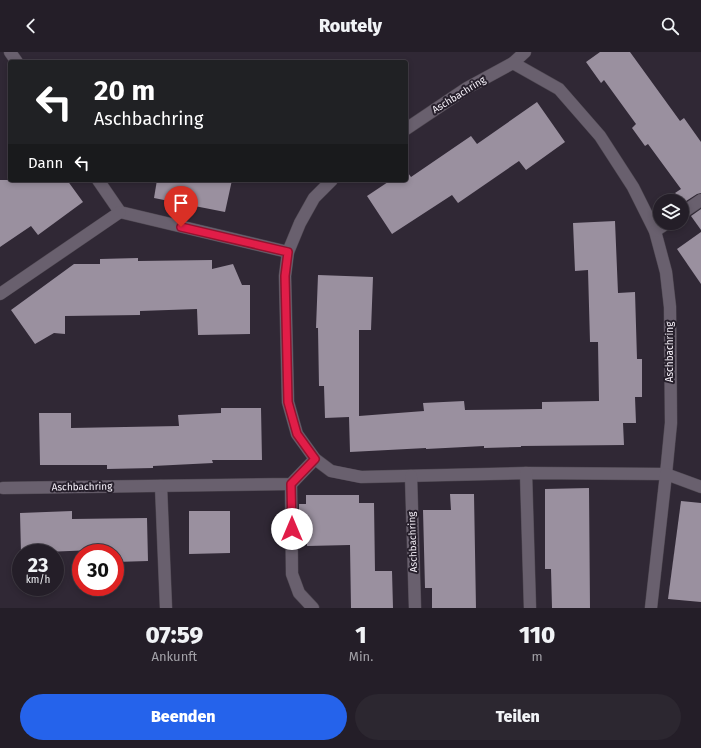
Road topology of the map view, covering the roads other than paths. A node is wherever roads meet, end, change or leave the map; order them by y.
1 (526, 52) edge
2 (513, 63) junction
3 (408, 128) edge
4 (99, 182) edge
5 (330, 182) edge
6 (701, 200) edge
7 (689, 208) edge
8 (120, 212) junction
9 (655, 231) joint
10 (288, 252) junction
11 (0, 294) edge
12 (315, 459) junction
13 (526, 473) junction
14 (666, 474) junction
15 (411, 476) junction
16 (291, 484) junction
17 (161, 486) junction
18 (701, 486) edge
19 (3, 488) dead end
20 (166, 608) edge
21 (313, 608) edge
22 (415, 608) edge
23 (530, 608) edge
24 (651, 608) edge

1 - 2 street, Aschbachring
2 - 3 street, Aschbachring
2 - 9 street, Aschbachring
4 - 8 street
5 - 10 street
6 - 7 street
8 - 10 street
8 - 11 street
9 - 14 street, Aschbachring
10 - 12 street
12 - 15 street
12 - 16 street
13 - 14 street
13 - 15 street
13 - 23 street
14 - 18 street
14 - 24 street, Aschbachring
15 - 22 street, Aschbachring
16 - 17 street, Aschbachring
16 - 21 street
17 - 19 street, Aschbachring
17 - 20 street

